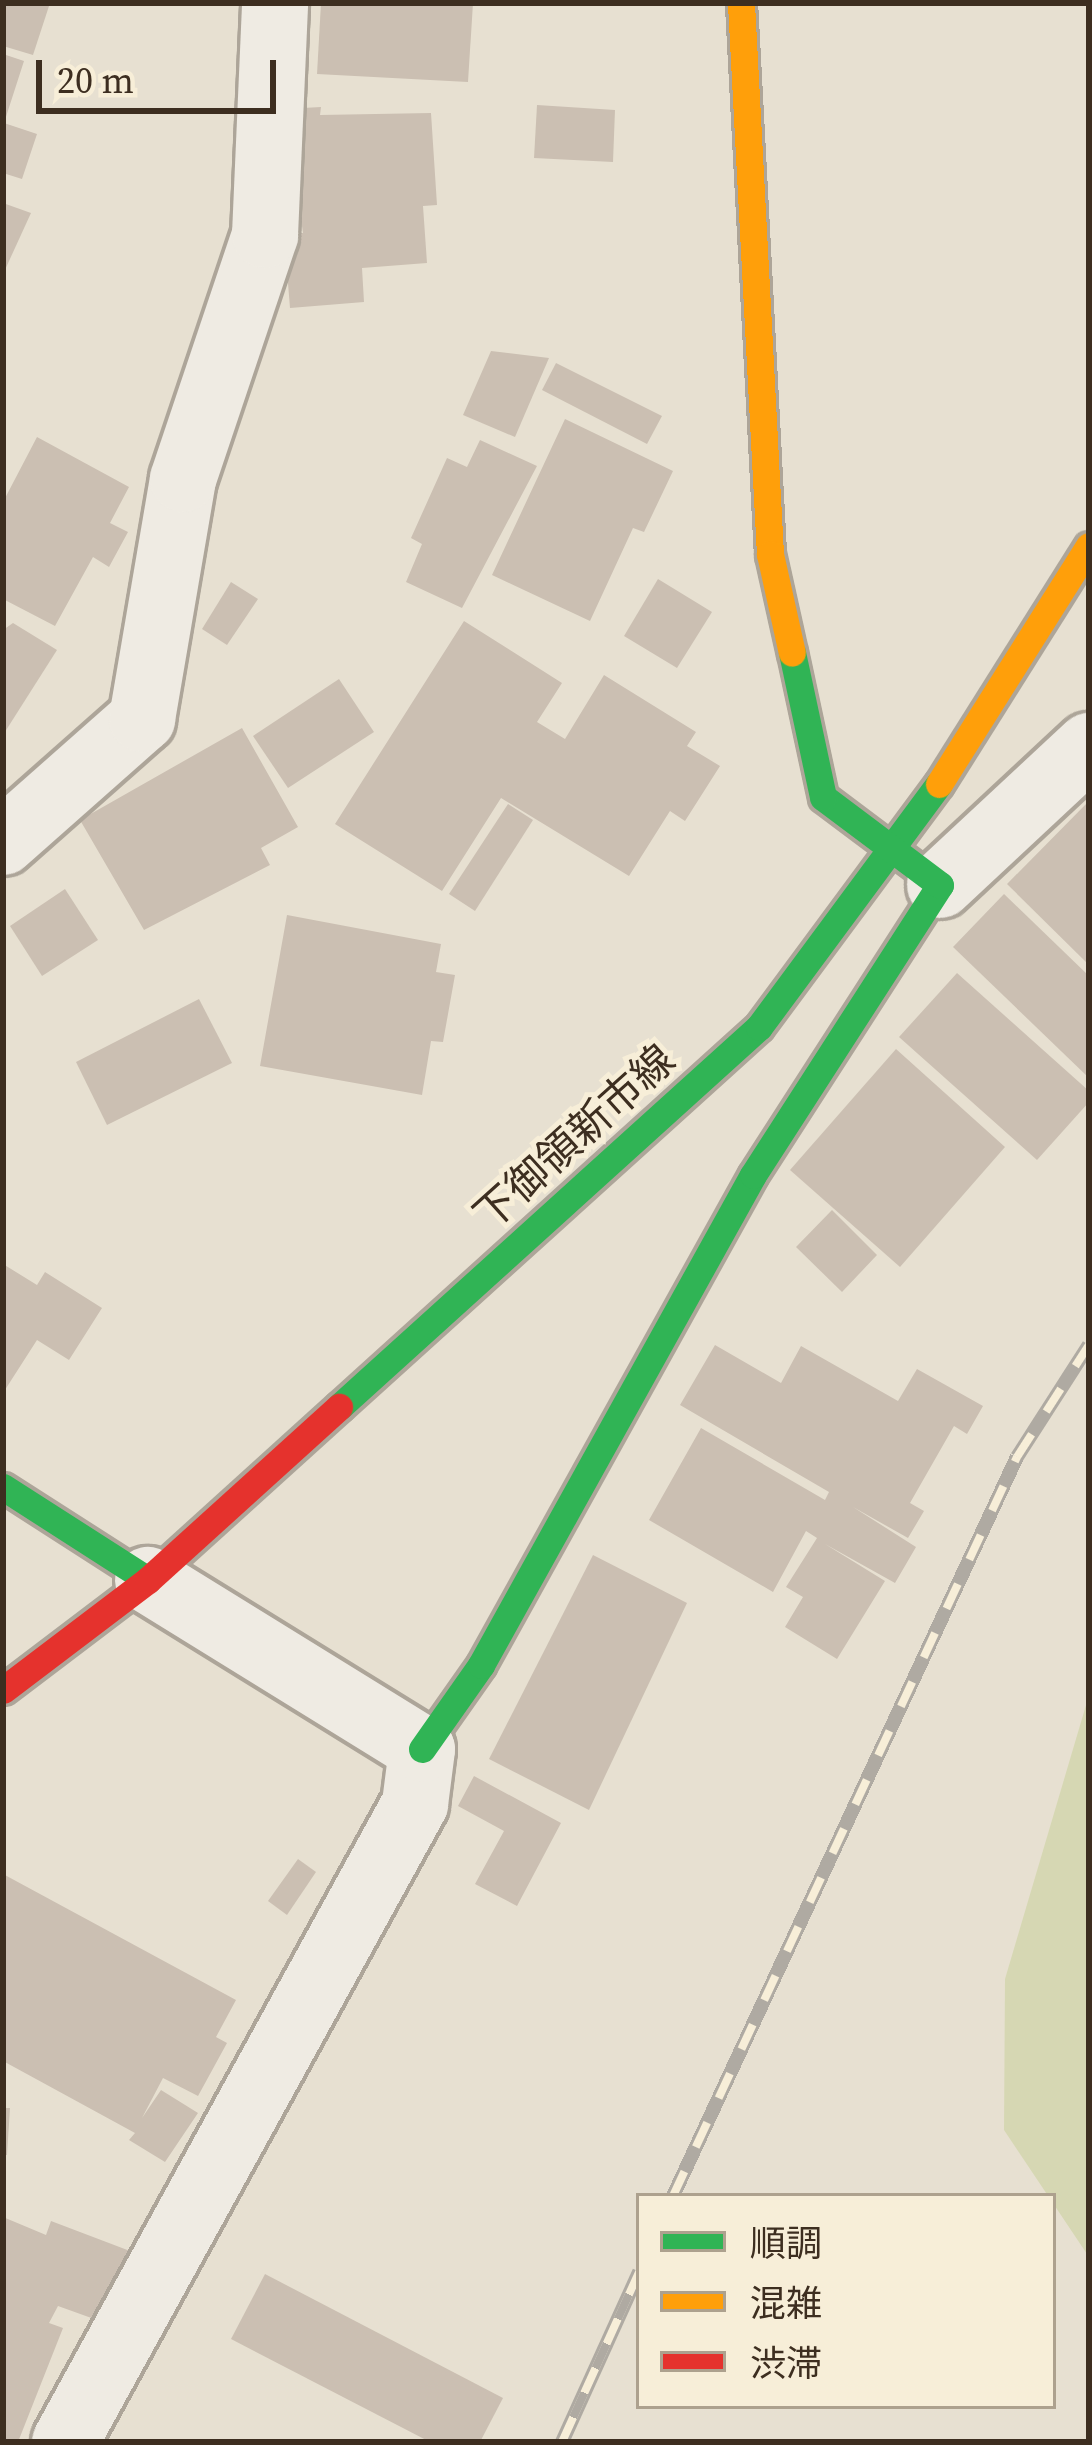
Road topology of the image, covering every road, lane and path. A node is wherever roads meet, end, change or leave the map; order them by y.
1 (274, 3) edge
2 (742, 3) edge
3 (1089, 546) edge
4 (1089, 746) edge
5 (3, 842) edge
6 (919, 866) junction
7 (3, 1487) edge
8 (148, 1580) junction
9 (3, 1690) edge
10 (422, 1749) junction
11 (65, 2442) edge

1 - 5 street
2 - 6 street
3 - 6 street, 下御領新市線
4 - 6 street
6 - 8 street, 下御領新市線
6 - 10 street
7 - 8 street
8 - 9 street, 下御領新市線
8 - 10 street
10 - 11 street

